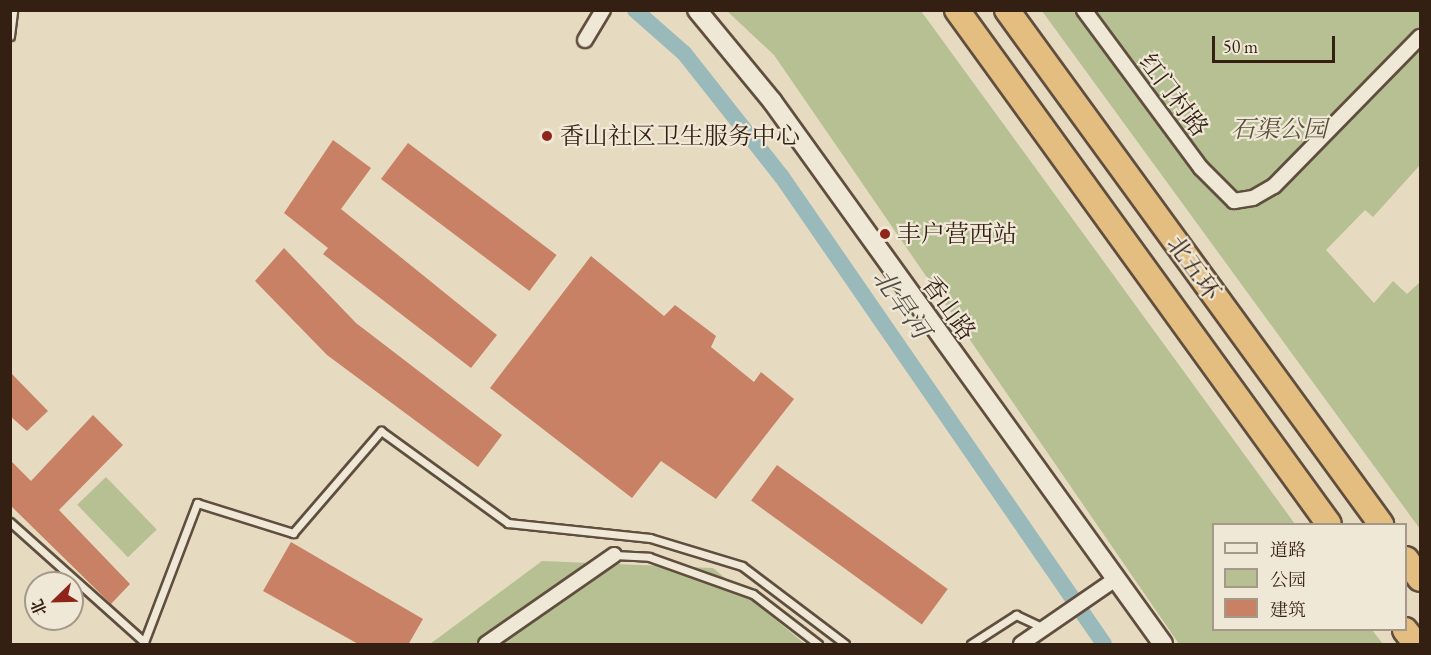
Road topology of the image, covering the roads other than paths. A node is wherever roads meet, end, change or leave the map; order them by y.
1 (13, 10) edge
2 (697, 10) edge
3 (957, 10) edge
4 (1007, 10) edge
5 (1084, 10) edge
6 (603, 11) edge
7 (10, 36) edge
8 (1420, 38) edge
9 (585, 40) dead end
10 (10, 522) edge
11 (1328, 523) edge
12 (1380, 523) edge
13 (614, 555) joint
14 (1407, 560) edge
15 (1420, 579) edge
16 (1114, 580) junction
17 (1044, 628) junction
18 (1406, 631) edge
19 (486, 645) edge
20 (818, 645) edge
21 (845, 645) edge
22 (971, 645) edge
23 (1021, 645) edge
24 (1148, 645) edge
25 (1163, 645) edge
26 (1416, 645) edge

1 - 7 lane
2 - 16 street, 香山路
3 - 11 highway, 北五环
4 - 12 highway, 北五环
5 - 8 street, 红门村路
6 - 9 street
10 - 21 lane
13 - 19 street
13 - 20 lane
14 - 15 highway
16 - 17 street
16 - 24 street, 香山路
16 - 25 street, 香山路
17 - 22 lane
17 - 23 street
18 - 26 highway

